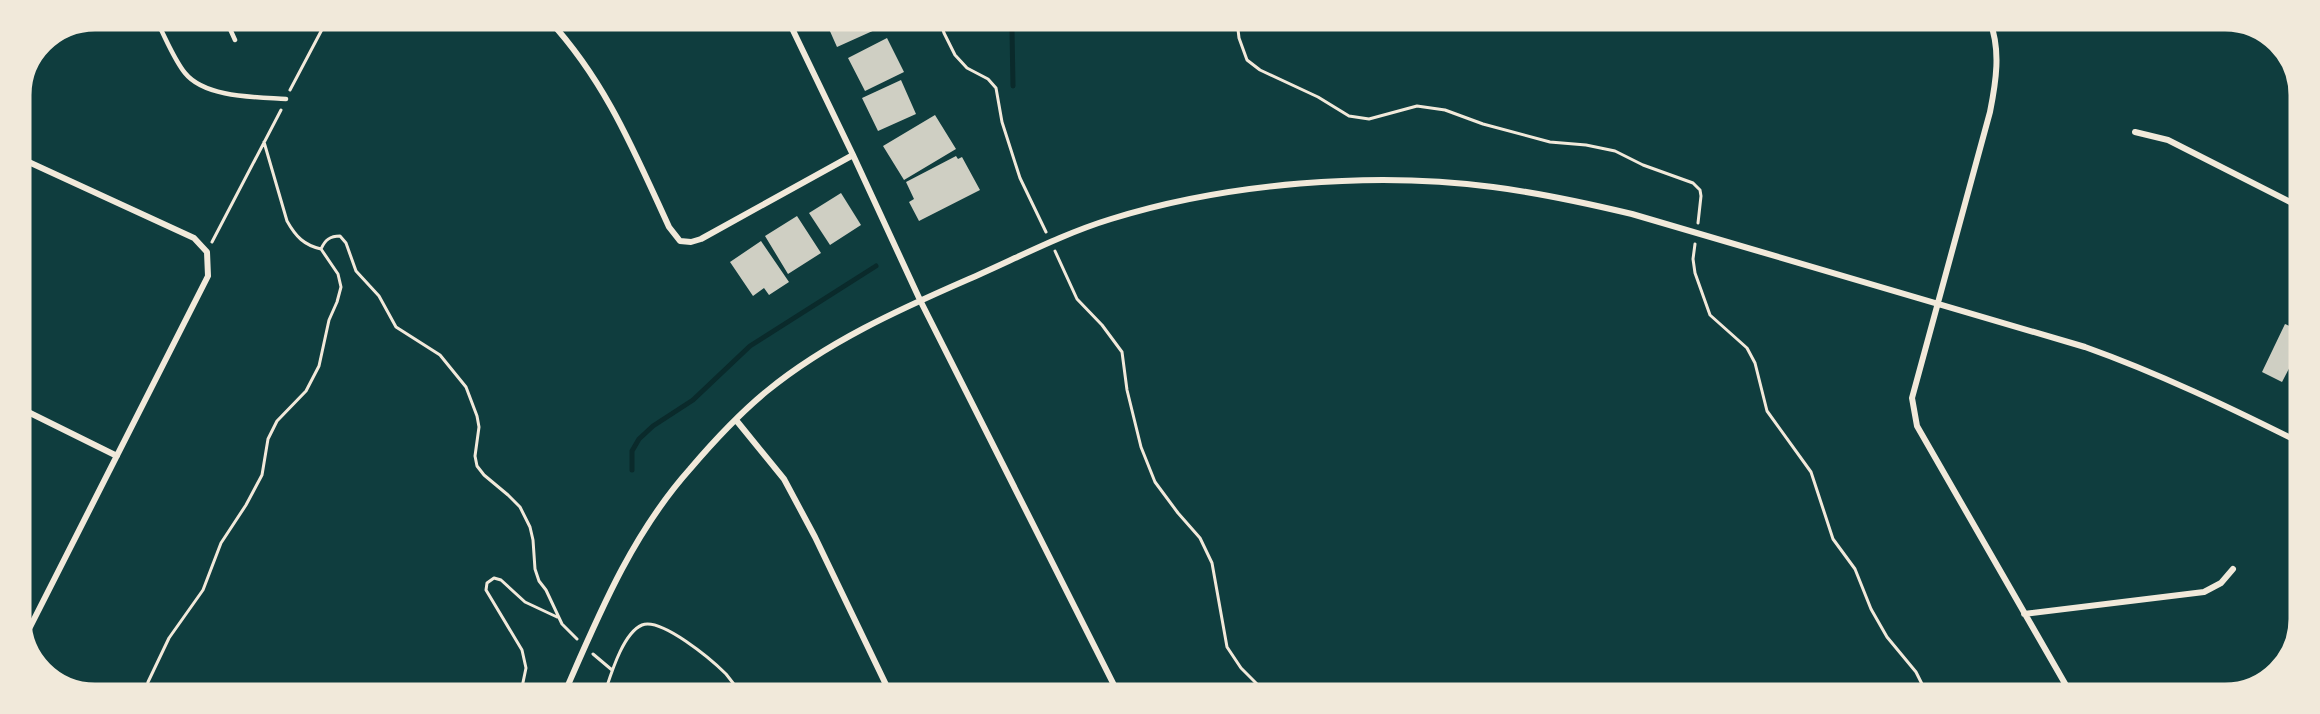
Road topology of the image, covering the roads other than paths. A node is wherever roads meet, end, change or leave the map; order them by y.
1 (161, 30) edge
2 (230, 30) edge
3 (558, 30) edge
4 (793, 30) edge
5 (1991, 30) edge
6 (235, 40) dead end
7 (286, 99) road end
8 (2135, 132) dead end
9 (853, 155) junction
10 (30, 163) edge
11 (2290, 202) edge
12 (920, 300) junction
13 (1937, 303) junction
14 (30, 413) edge
15 (736, 420) junction
16 (2290, 438) edge
17 (117, 456) junction
18 (2233, 569) dead end
19 (2024, 614) junction
20 (31, 627) edge
21 (569, 684) edge
22 (886, 684) edge
23 (1113, 684) edge
24 (2065, 684) edge

1 - 7 lane
2 - 6 lane
3 - 9 street
4 - 9 street
5 - 13 street
8 - 11 street
9 - 12 street
10 - 17 street
12 - 13 street
12 - 15 street
12 - 23 street
13 - 16 street
13 - 19 street
14 - 17 street
15 - 21 street
15 - 22 street
17 - 20 street
18 - 19 street
19 - 24 street

